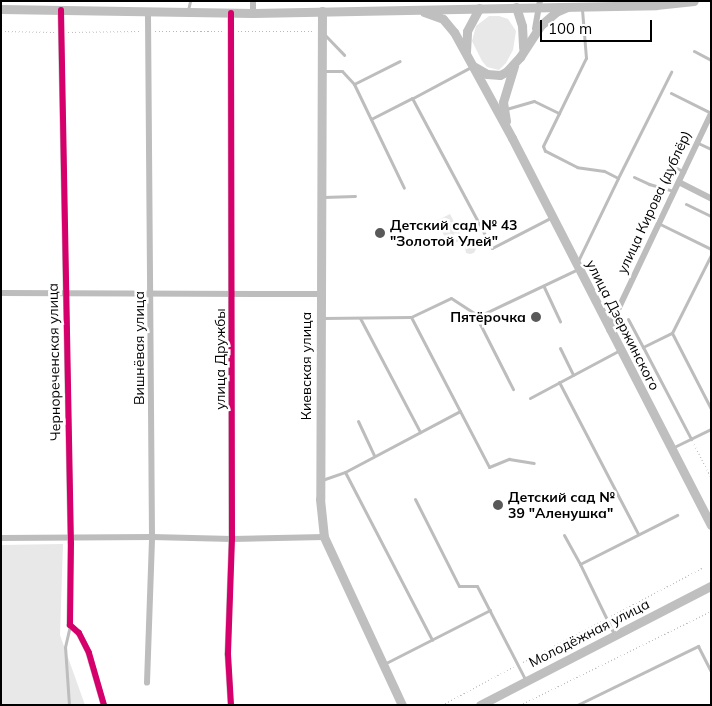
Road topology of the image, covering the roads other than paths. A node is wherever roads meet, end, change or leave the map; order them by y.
1 (190, 1) edge
2 (253, 1) edge
3 (694, 1) edge
4 (540, 4) edge
5 (432, 5) edge
6 (569, 6) junction
7 (582, 6) junction
8 (516, 7) junction
9 (479, 8) junction
10 (404, 9) junction
11 (1, 10) edge
12 (62, 10) junction
13 (322, 11) junction
14 (148, 12) junction
15 (187, 12) junction
16 (231, 13) junction
17 (253, 13) junction
18 (319, 31) junction
19 (533, 34) junction
20 (523, 51) junction
21 (694, 51) dead end
22 (344, 55) dead end
23 (466, 55) junction
24 (711, 60) edge
25 (400, 61) dead end
26 (516, 63) junction
27 (471, 66) junction
28 (321, 71) junction
29 (671, 72) dead end
30 (354, 84) junction
31 (671, 93) dead end
32 (412, 98) junction
33 (503, 110) junction
34 (559, 114) junction
35 (710, 117) edge
36 (371, 119) junction
37 (512, 138) junction
38 (697, 142) junction
39 (711, 149) edge
40 (671, 165) dead end
41 (684, 172) junction
42 (634, 177) dead end
43 (618, 178) junction
44 (679, 182) junction
45 (404, 188) dead end
46 (674, 191) junction
47 (355, 196) dead end
48 (320, 197) junction
49 (711, 198) edge
50 (686, 204) dead end
51 (711, 216) edge
52 (552, 217) junction
53 (658, 224) junction
54 (711, 249) edge
55 (711, 255) edge
56 (578, 267) junction
57 (544, 287) junction
58 (151, 292) junction
59 (1, 294) edge
60 (65, 294) junction
61 (232, 294) junction
62 (320, 294) junction
63 (616, 314) joint
64 (479, 316) junction
65 (411, 317) junction
66 (320, 318) junction
67 (360, 318) junction
68 (628, 319) dead end
69 (560, 321) dead end
70 (610, 329) junction
71 (672, 333) junction
72 (643, 346) junction
73 (560, 348) dead end
74 (620, 350) junction
75 (573, 375) junction
76 (559, 382) junction
77 (512, 389) dead end
78 (530, 398) dead end
79 (711, 409) edge
80 (460, 412) junction
81 (358, 421) dead end
82 (711, 429) edge
83 (420, 432) junction
84 (691, 439) junction
85 (671, 449) junction
86 (374, 456) junction
87 (534, 463) dead end
88 (345, 472) junction
89 (320, 480) junction
90 (416, 499) dead end
91 (677, 515) dead end
92 (711, 525) edge
93 (638, 534) junction
94 (564, 535) dead end
95 (69, 537) junction
96 (152, 537) junction
97 (324, 537) junction
98 (1, 538) edge
99 (232, 539) junction
100 (580, 564) junction
101 (711, 586) edge
102 (490, 610) junction
103 (70, 625) junction
104 (615, 635) junction
105 (432, 640) junction
106 (384, 664) junction
107 (711, 671) edge
108 (526, 681) junction
109 (147, 683) dead end
110 (69, 705) edge
111 (104, 705) edge
112 (231, 705) edge
113 (402, 705) edge
114 (480, 705) edge
115 (576, 705) edge

1 - 15 lane
2 - 17 street
3 - 7 main road
4 - 6 main road
4 - 8 main road
4 - 19 street
5 - 9 main road
5 - 10 main road
6 - 7 main road
6 - 19 main road
7 - 34 lane
8 - 9 main road
8 - 20 main road
9 - 23 main road
10 - 13 main road
10 - 23 main road
11 - 12 main road
12 - 14 main road
12 - 60 street, Чернореченская улица
13 - 17 main road
13 - 18 main road, Киевская улица
14 - 15 main road
14 - 58 street, Вишнёвая улица
15 - 16 main road
16 - 17 main road
16 - 61 street, улица Дружбы
18 - 22 lane
18 - 28 main road, Киевская улица
19 - 20 main road
20 - 26 main road
21 - 24 lane
23 - 27 main road
25 - 30 lane
26 - 27 main road
26 - 33 main road
27 - 32 lane
27 - 37 main road
28 - 30 lane
28 - 48 main road, Киевская улица
29 - 43 lane
30 - 36 lane
31 - 35 lane
32 - 36 lane
32 - 52 lane
33 - 34 lane
33 - 37 main road
34 - 43 lane
35 - 38 street, улица Кирова (дублёр)
36 - 45 lane
37 - 52 main road, улица Дзержинского
38 - 39 lane
38 - 41 street, улица Кирова (дублёр)
40 - 41 lane
41 - 44 street, улица Кирова (дублёр)
42 - 46 lane
43 - 56 lane
44 - 46 street, улица Кирова (дублёр)
44 - 49 street
46 - 53 street, улица Кирова (дублёр)
47 - 48 lane
48 - 62 main road, Киевская улица
50 - 51 lane
52 - 56 main road, улица Дзержинского
53 - 54 lane
53 - 63 street, улица Кирова (дублёр)
55 - 71 lane
56 - 57 lane
56 - 70 main road, улица Дзержинского
57 - 64 lane
57 - 69 lane
58 - 60 street
58 - 61 street
58 - 96 street, Вишнёвая улица
59 - 60 street
60 - 95 street, Чернореченская улица
61 - 62 street
61 - 99 street, улица Дружбы
62 - 66 main road, Киевская улица
63 - 70 main road, улица Кирова (дублёр)
64 - 65 lane
64 - 77 lane
65 - 67 lane
65 - 80 lane
66 - 67 lane
66 - 89 main road, Киевская улица
67 - 83 lane
68 - 72 lane
70 - 74 main road, улица Дзержинского
71 - 72 lane
71 - 79 lane
72 - 84 lane
73 - 75 lane
74 - 75 lane
74 - 85 main road, улица Дзержинского
75 - 76 lane
76 - 78 lane
76 - 93 lane
80 - 83 lane
80 - 87 lane
81 - 86 lane
82 - 84 lane
83 - 86 lane
84 - 85 lane
85 - 92 main road, улица Дзержинского
86 - 88 lane
88 - 89 lane
88 - 105 lane
89 - 97 main road, Киевская улица
90 - 102 lane
91 - 93 lane
93 - 100 lane
94 - 100 lane
95 - 96 street
95 - 98 street
95 - 103 street, Чернореченская улица
96 - 99 street
96 - 109 street, Вишнёвая улица
97 - 99 street
97 - 106 main road, Киевская улица
99 - 112 street, улица Дружбы
100 - 104 lane
101 - 104 main road, Молодёжная улица
102 - 105 lane
102 - 108 lane
103 - 110 lane
103 - 111 street
104 - 108 main road, Молодёжная улица
105 - 106 lane
106 - 113 main road, Киевская улица
107 - 115 lane
108 - 114 main road, Молодёжная улица

